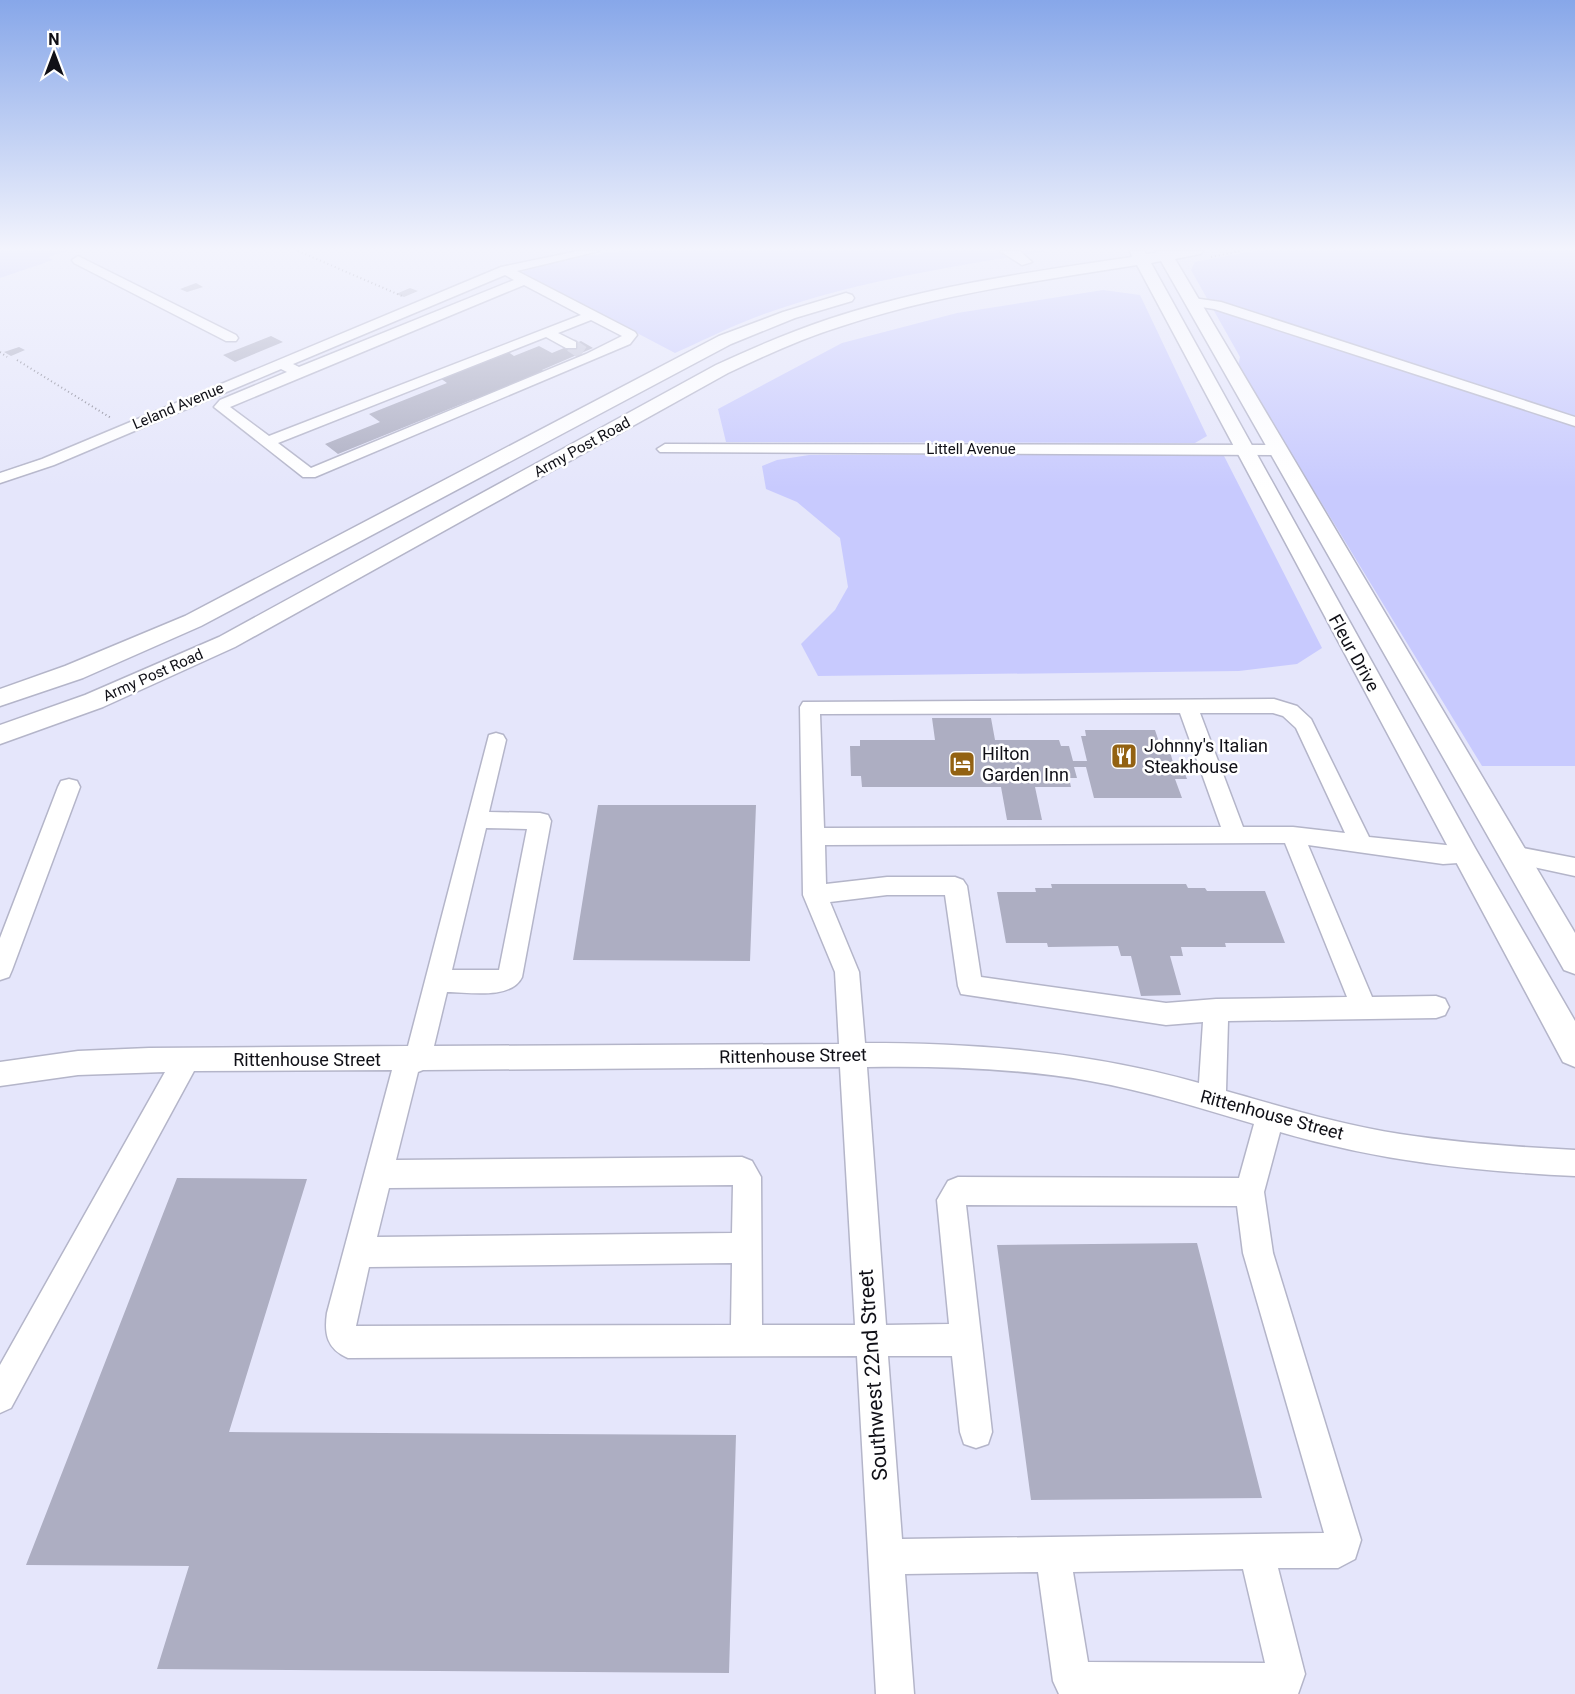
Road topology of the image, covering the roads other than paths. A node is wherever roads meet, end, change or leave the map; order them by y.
1 (215, 330) edge
2 (360, 330) edge
3 (402, 330) edge
4 (555, 330) edge
5 (621, 330) edge
6 (750, 330) edge
7 (808, 330) edge
8 (1179, 330) edge
9 (1209, 330) edge
10 (1293, 330) edge
11 (548, 333) junction
12 (231, 338) dead end
13 (571, 345) tunnel mouth
14 (280, 363) junction
15 (299, 372) junction
16 (1575, 422) edge
17 (267, 442) junction
18 (665, 449) dead end
19 (1243, 450) junction
20 (1278, 450) junction
21 (0, 478) edge
22 (0, 698) edge
23 (1188, 706) junction
24 (0, 735) edge
25 (496, 740) dead end
26 (69, 787) dead end
27 (477, 820) junction
28 (1293, 834) junction
29 (1235, 835) junction
30 (813, 837) junction
31 (1362, 845) junction
32 (1513, 855) junction
33 (1465, 856) junction
34 (1575, 867) edge
35 (815, 895) junction
36 (1575, 961) edge
37 (0, 970) edge
38 (437, 981) junction
39 (1436, 1007) dead end
40 (1364, 1008) junction
41 (1216, 1010) junction
42 (1575, 1052) edge
43 (854, 1055) junction
44 (186, 1060) junction
45 (413, 1060) junction
46 (0, 1074) edge
47 (1212, 1099) junction
48 (1269, 1116) junction
49 (1575, 1163) edge
50 (378, 1173) junction
51 (1250, 1192) junction
52 (747, 1248) junction
53 (358, 1252) junction
54 (870, 1340) junction
55 (966, 1340) junction
56 (746, 1341) junction
57 (0, 1397) edge
58 (976, 1432) dead end
59 (1256, 1551) junction
60 (1053, 1554) junction
61 (884, 1557) junction
62 (895, 1694) edge

1 - 12 street
2 - 14 street, Leland Avenue
3 - 15 street
4 - 11 street
5 - 17 street
6 - 22 main road, Army Post Road
7 - 24 main road, Army Post Road
8 - 19 main road, Fleur Drive
9 - 20 main road, Fleur Drive
10 - 16 street
11 - 13 street
11 - 17 street
14 - 15 street
14 - 21 street, Leland Avenue
15 - 17 street
18 - 19 street, Littell Avenue
19 - 20 street, Littell Avenue
19 - 33 main road, Fleur Drive
20 - 32 main road, Fleur Drive
23 - 29 street
23 - 30 street
23 - 31 street
25 - 27 street
26 - 37 street
27 - 38 street
27 - 38 street
28 - 29 street
28 - 31 street
28 - 40 street
29 - 30 street
30 - 35 street
31 - 33 street
32 - 33 main road
32 - 34 street
32 - 36 main road, Fleur Drive
33 - 42 main road, Fleur Drive
35 - 41 street
35 - 43 street, Southwest 22nd Street
38 - 45 street
39 - 40 street
40 - 41 street
41 - 47 street
43 - 45 street, Rittenhouse Street
43 - 47 street, Rittenhouse Street
43 - 54 street, Southwest 22nd Street
44 - 45 street, Rittenhouse Street
44 - 46 street, Rittenhouse Street
44 - 57 street
45 - 50 street
47 - 48 street, Rittenhouse Street
48 - 49 street, Rittenhouse Street
48 - 51 street
50 - 52 street
50 - 53 street
51 - 55 street
51 - 59 street
52 - 53 street
52 - 56 street
53 - 56 street
54 - 55 street
54 - 56 street
54 - 61 street, Southwest 22nd Street
55 - 58 street
59 - 60 street
59 - 60 street
60 - 61 street
61 - 62 street, Southwest 22nd Street

